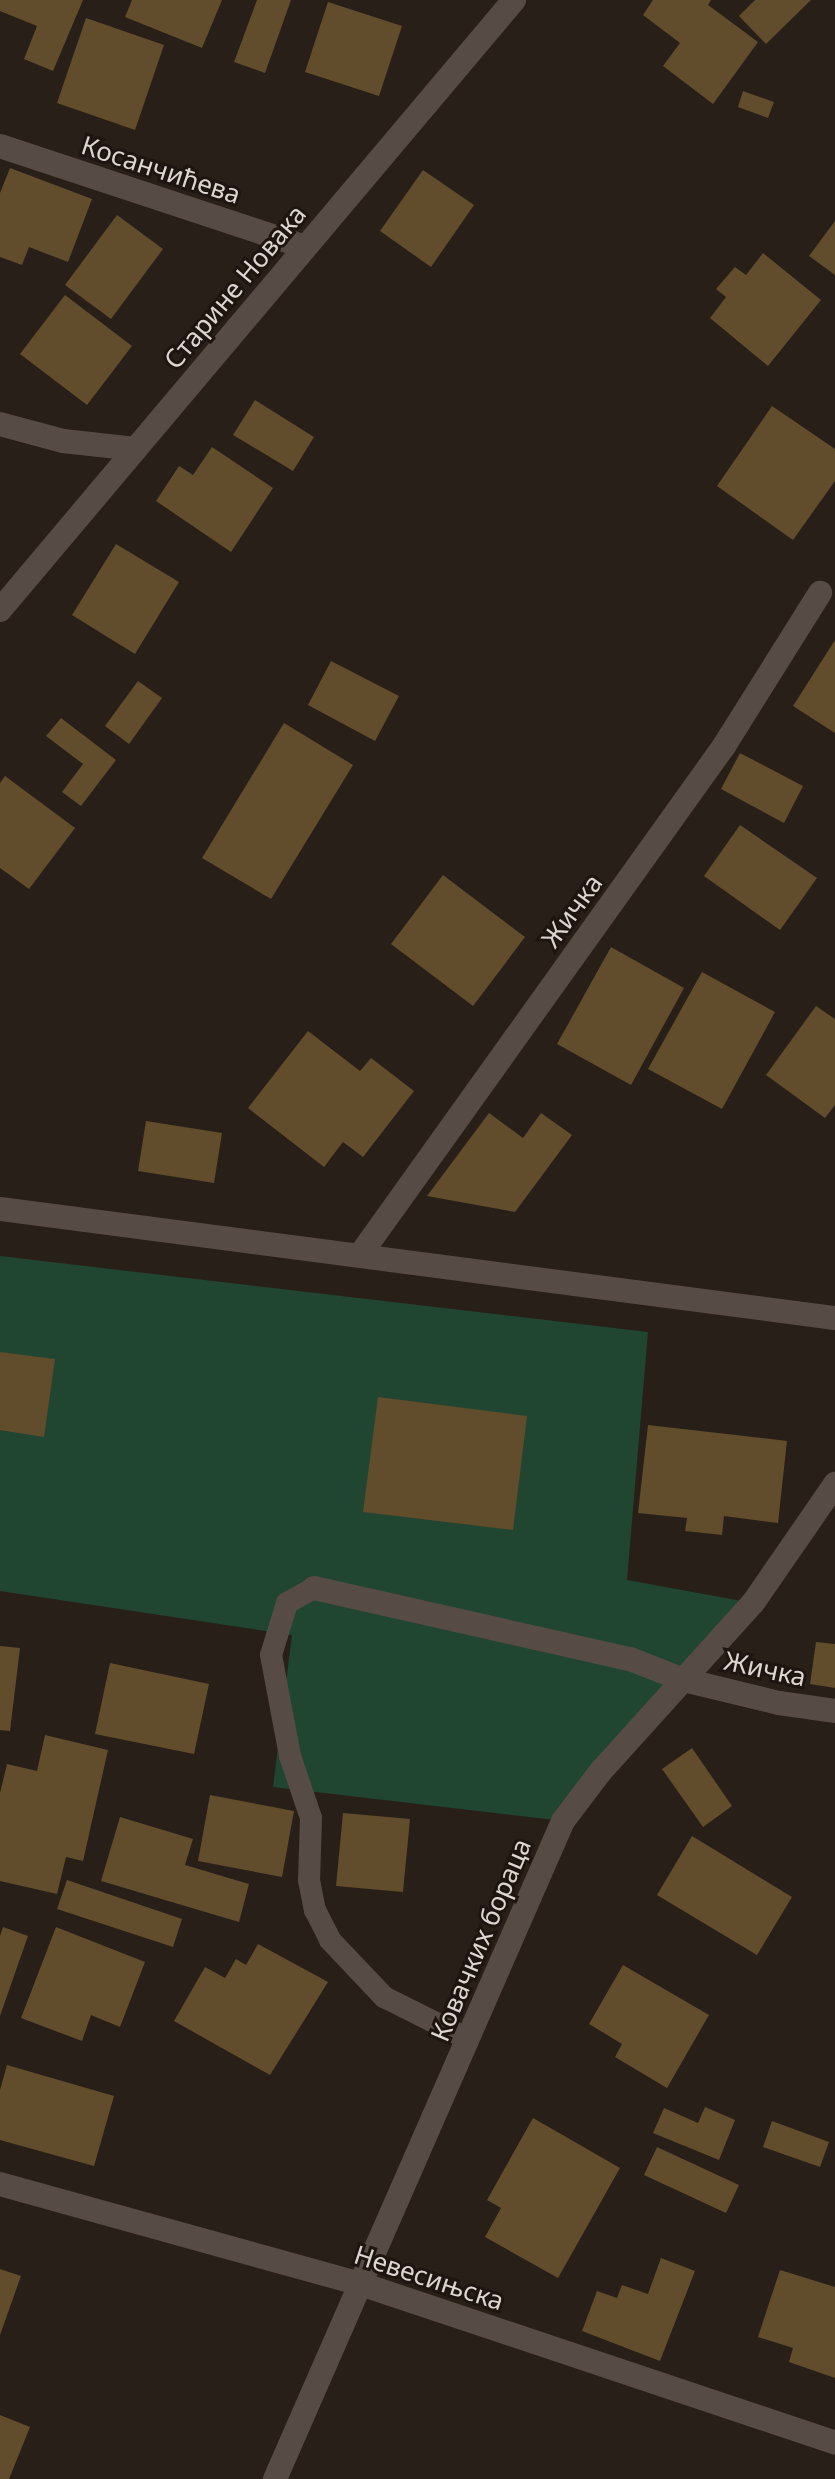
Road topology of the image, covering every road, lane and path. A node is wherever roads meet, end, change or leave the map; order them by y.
1 (514, 0) edge
2 (0, 146) edge
3 (305, 247) junction
4 (0, 424) edge
5 (136, 449) junction
6 (820, 593) dead end
7 (0, 610) edge
8 (0, 1209) edge
9 (360, 1255) junction
10 (835, 1318) edge
11 (835, 1484) edge
12 (314, 1588) joint
13 (684, 1680) junction
14 (835, 1711) edge
15 (468, 2039) junction
16 (0, 2184) edge
17 (364, 2285) junction
18 (835, 2443) edge
19 (275, 2479) edge

1 - 3 street, Старине Новака
2 - 3 street, Косанчићева
3 - 5 street, Старине Новака
4 - 5 street
5 - 7 street, Старине Новака
6 - 9 street, Жичка
8 - 9 street
9 - 10 street
11 - 13 street, Ковачких бораца
12 - 13 street, Жичка
12 - 15 lane
13 - 14 street, Жичка
13 - 15 street, Ковачких бораца
15 - 17 street, Ковачких бораца
16 - 17 street, Невесињска
17 - 18 street, Невесињска
17 - 19 street, Ковачких бораца

